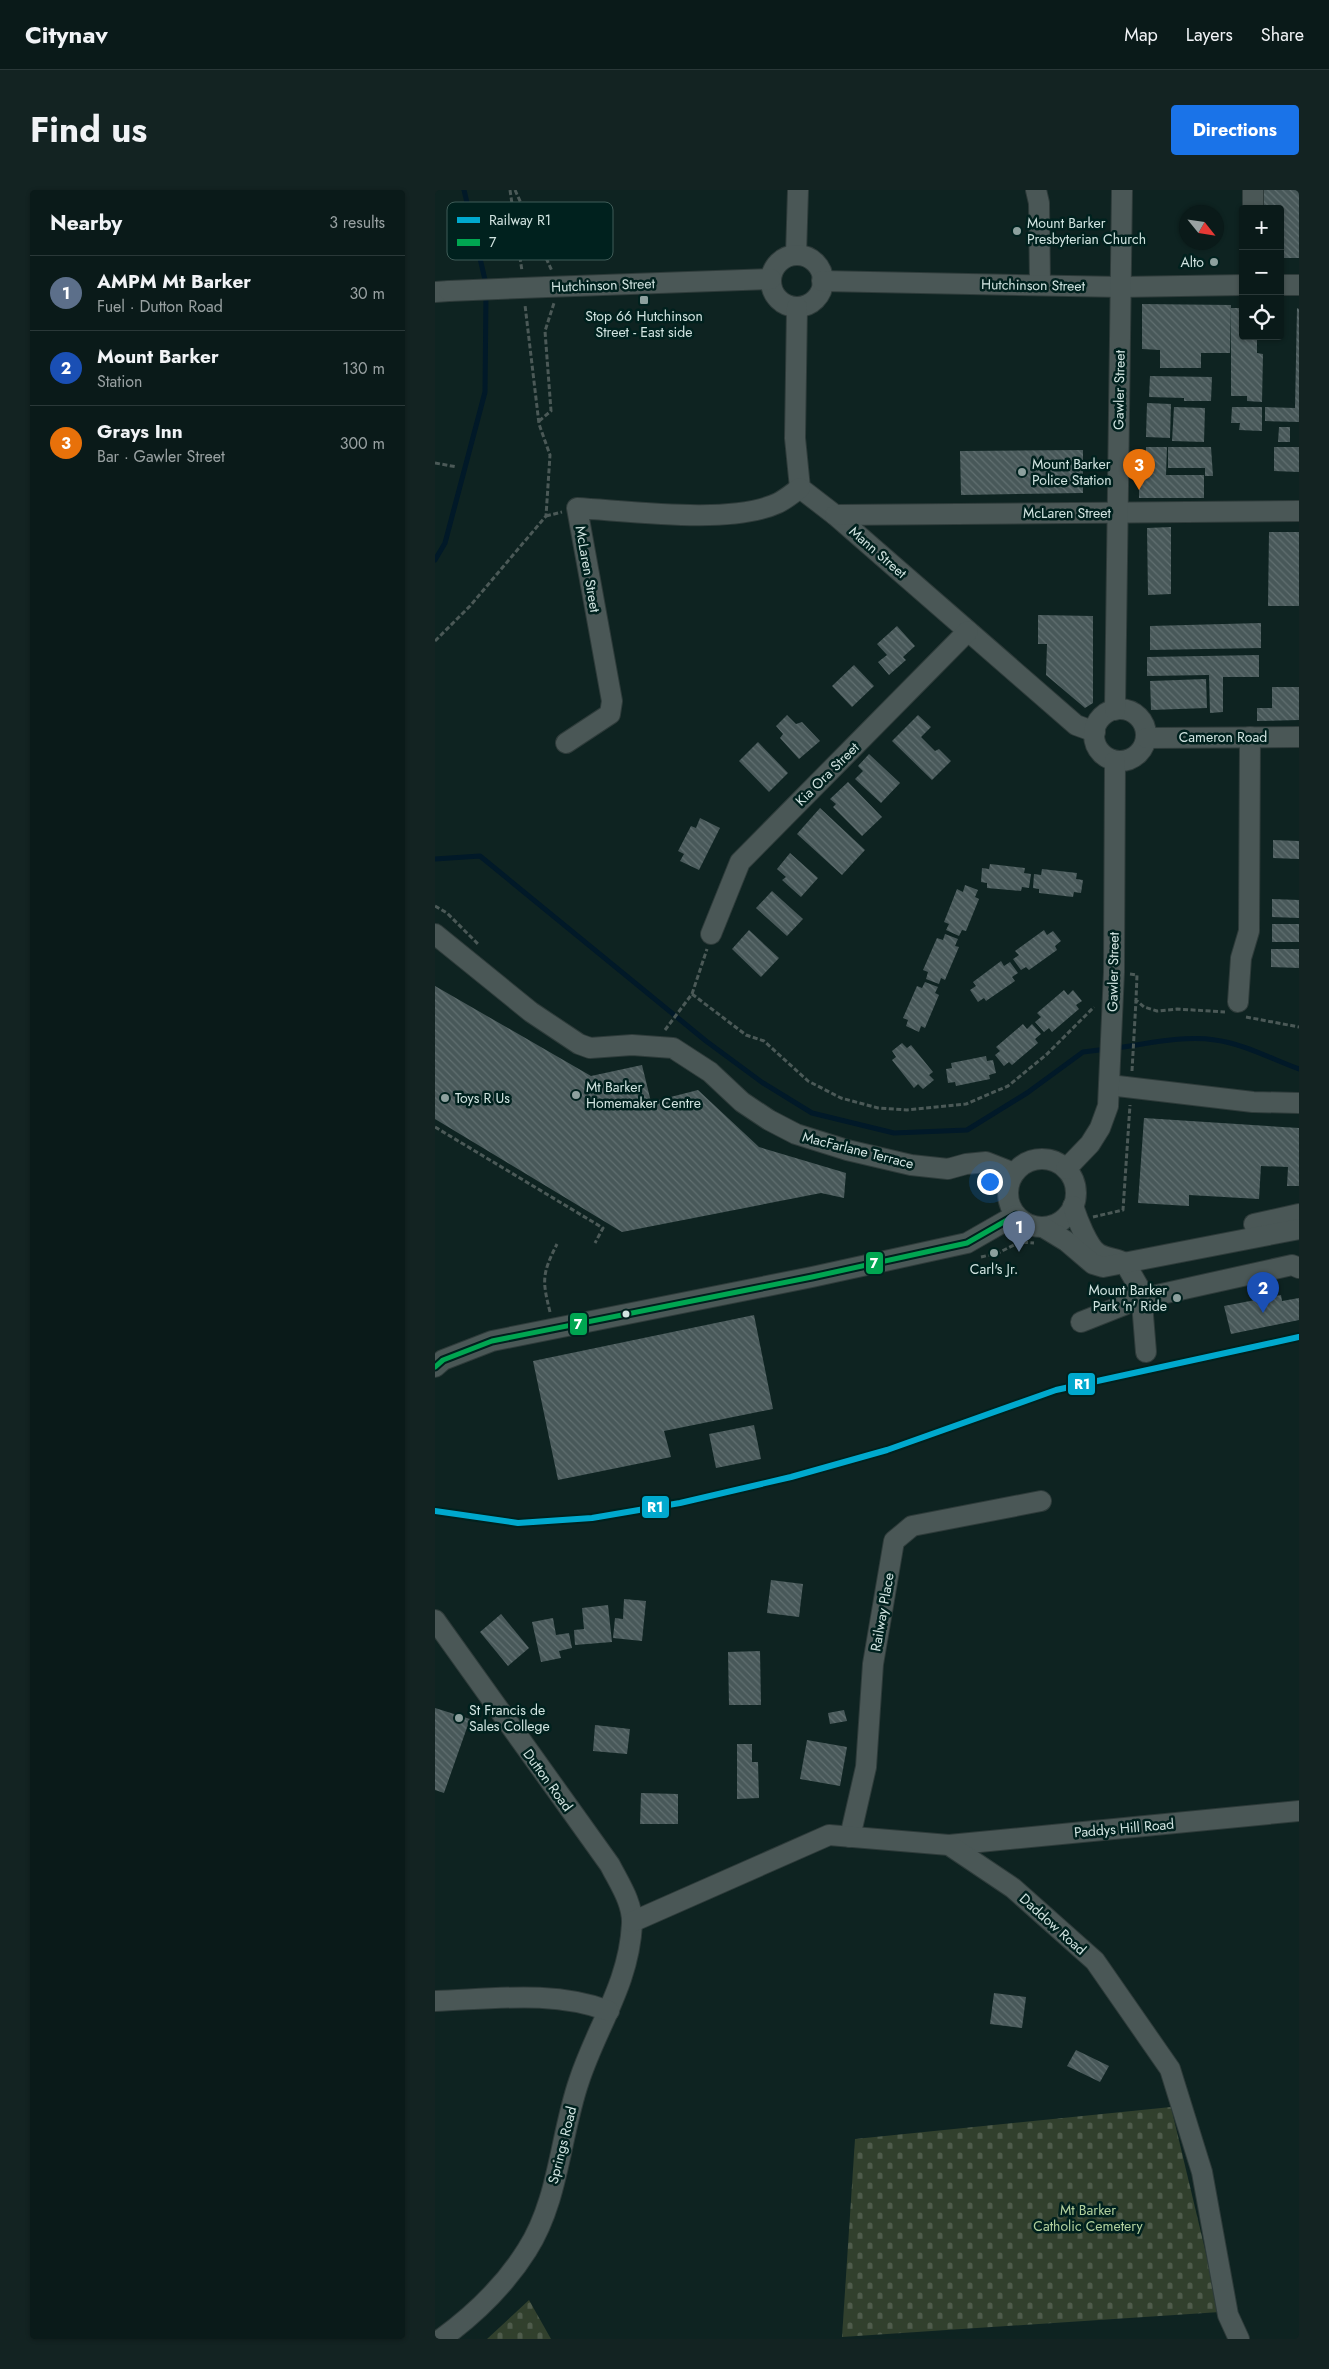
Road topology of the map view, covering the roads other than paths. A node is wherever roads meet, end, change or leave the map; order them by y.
1 (798, 190) edge
2 (1037, 190) edge
3 (1122, 190) edge
4 (1253, 190) edge
5 (1253, 205) edge
6 (796, 256) junction
7 (771, 279) junction
8 (822, 281) junction
9 (1040, 285) junction
10 (1239, 285) edge
11 (1121, 287) junction
12 (442, 291) edge
13 (797, 307) junction
14 (800, 488) junction
15 (1299, 511) edge
16 (1117, 513) junction
17 (835, 514) junction
18 (968, 631) junction
19 (1115, 710) junction
20 (1095, 732) junction
21 (1250, 737) junction
22 (1299, 737) edge
23 (1146, 738) junction
24 (566, 743) dead end
25 (1115, 761) junction
26 (435, 934) edge
27 (711, 934) road end
28 (1239, 1011) road end
29 (1110, 1075) junction
30 (1299, 1103) edge
31 (1066, 1170) junction
32 (1014, 1173) junction
33 (1073, 1206) junction
34 (1299, 1214) edge
35 (1016, 1215) junction
36 (1043, 1227) junction
37 (1299, 1229) edge
38 (1086, 1234) junction
39 (1125, 1263) junction
40 (1299, 1268) edge
41 (1141, 1291) junction
42 (1081, 1322) dead end
43 (1146, 1352) dead end
44 (435, 1367) edge
45 (1026, 1504) dead end
46 (435, 1620) edge
47 (1299, 1811) edge
48 (850, 1837) junction
49 (949, 1845) junction
50 (632, 1922) junction
51 (435, 2001) edge
52 (609, 2010) junction
53 (441, 2339) edge
54 (1239, 2339) edge

1 - 6 street
2 - 9 street
3 - 11 street, Gawler Street
4 - 5 street
6 - 7 street
6 - 8 street
7 - 12 street, Hutchinson Street, bridge
7 - 13 street
8 - 9 street, Hutchinson Street
8 - 13 street
9 - 11 street, Hutchinson Street
10 - 11 street, Hutchinson Street
11 - 16 street, Gawler Street
13 - 14 street
14 - 17 street, Mann Street
14 - 24 street, McLaren Street
15 - 16 street, McLaren Street
16 - 17 street, McLaren Street
16 - 19 street, Gawler Street
17 - 18 street, Mann Street
18 - 20 street, Mann Street
18 - 27 street, Kia Ora Street
19 - 20 street
19 - 23 street
20 - 25 street
21 - 22 street, Cameron Road
21 - 23 street, Cameron Road
21 - 28 street
23 - 25 street
25 - 29 street, Gawler Street
26 - 32 street, MacFarlane Terrace
29 - 30 street
29 - 31 street, Gawler Street
31 - 32 street
31 - 33 street
32 - 35 street
33 - 36 street
33 - 38 street
34 - 38 street
35 - 36 street
35 - 44 street
36 - 39 street
37 - 39 street
38 - 39 street
39 - 41 street
40 - 41 street
41 - 42 street
41 - 43 street
45 - 48 street, Railway Place
46 - 50 street, Dutton Road
47 - 49 street, Paddys Hill Road
48 - 49 street, Daddow Road
48 - 50 street, Daddow Road
49 - 54 street, Daddow Road
50 - 52 street, Springs Road
51 - 52 street
52 - 53 street, Springs Road

